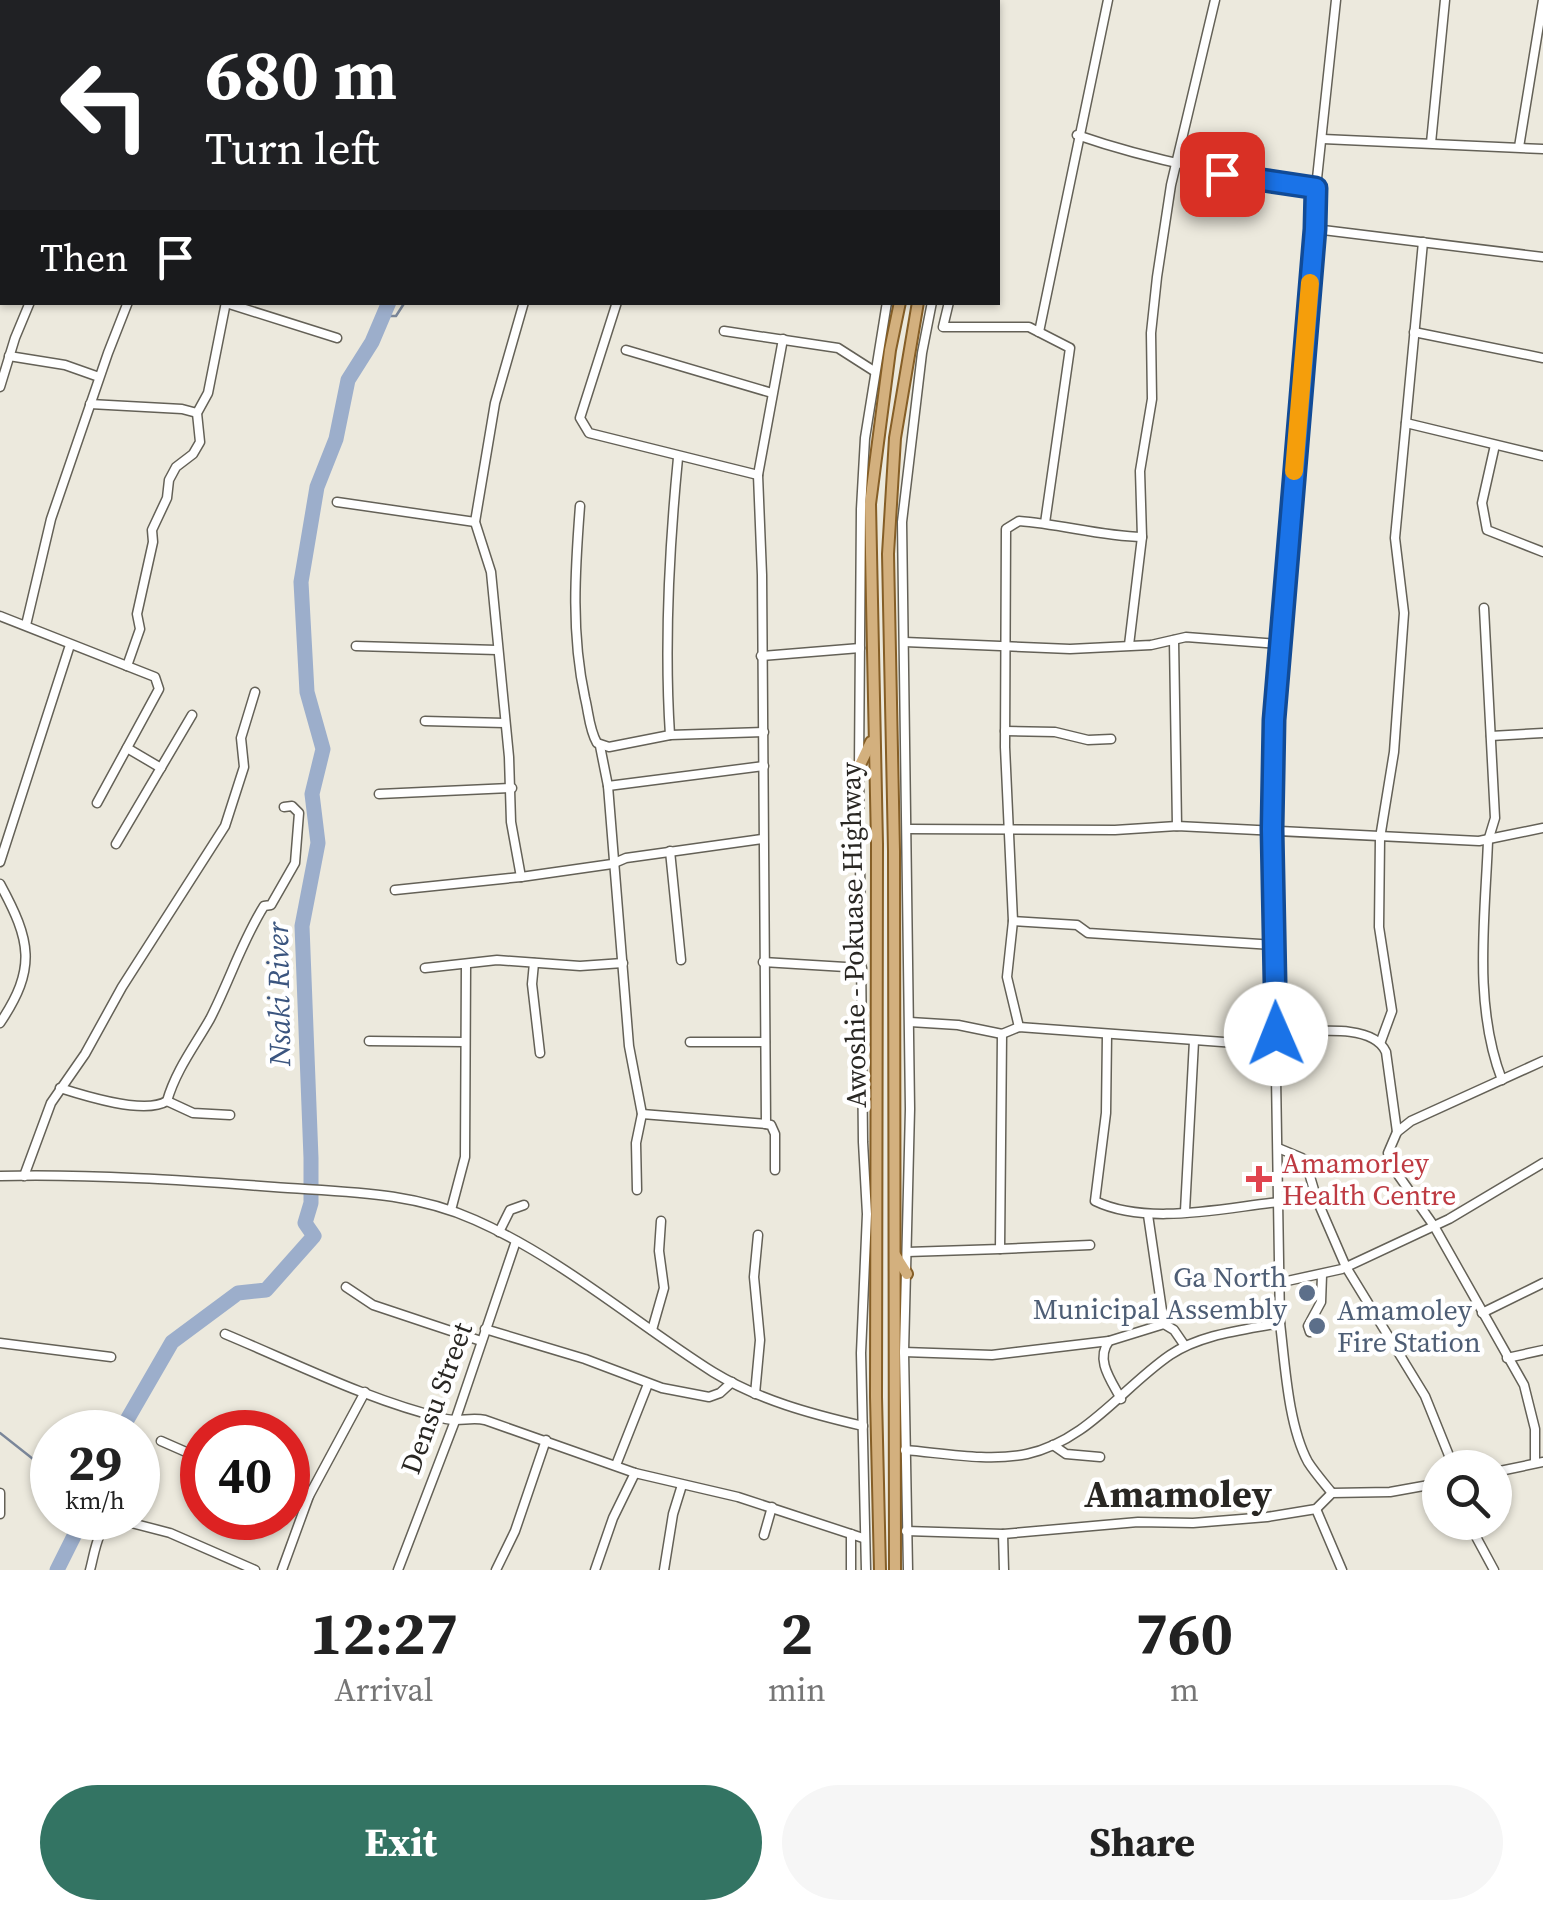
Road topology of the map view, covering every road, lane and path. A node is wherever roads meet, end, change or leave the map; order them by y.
1 (1108, 0) edge
2 (1214, 0) edge
3 (1336, 0) edge
4 (1445, 0) edge
5 (1543, 0) edge
6 (1530, 82) junction
7 (1543, 84) edge
8 (1078, 135) junction
9 (1323, 139) junction
10 (1431, 143) junction
11 (1519, 147) junction
12 (1543, 149) edge
13 (1177, 163) junction
14 (1316, 188) junction
15 (1315, 229) junction
16 (1422, 242) junction
17 (1543, 257) edge
18 (29, 305) edge
19 (127, 305) edge
20 (226, 305) edge
21 (232, 305) edge
22 (523, 305) edge
23 (615, 305) edge
24 (886, 305) edge
25 (917, 305) edge
26 (931, 305) edge
27 (948, 305) edge
28 (899, 306) edge
29 (914, 318) junction
30 (724, 331) dead end
31 (1039, 332) junction
32 (1414, 332) junction
33 (337, 338) dead end
34 (784, 339) junction
35 (626, 350) dead end
36 (8, 356) junction
37 (1543, 358) edge
38 (874, 371) junction
39 (99, 377) junction
40 (0, 387) edge
41 (772, 393) junction
42 (90, 404) junction
43 (197, 414) junction
44 (1406, 424) junction
45 (1495, 444) junction
46 (1543, 456) edge
47 (678, 458) junction
48 (758, 476) junction
49 (337, 502) dead end
50 (580, 506) dead end
51 (475, 522) junction
52 (1045, 523) junction
53 (1142, 538) junction
54 (1543, 552) edge
55 (1484, 608) dead end
56 (0, 616) edge
57 (26, 625) junction
58 (1174, 640) junction
59 (905, 642) junction
60 (1280, 644) junction
61 (70, 645) junction
62 (356, 646) dead end
63 (1129, 646) junction
64 (860, 648) junction
65 (1006, 648) junction
66 (498, 650) junction
67 (761, 656) junction
68 (127, 666) junction
69 (255, 692) dead end
70 (192, 715) dead end
71 (425, 721) dead end
72 (504, 723) junction
73 (1005, 731) junction
74 (764, 732) junction
75 (1543, 733) edge
76 (670, 735) junction
77 (873, 736) junction
78 (1491, 736) junction
79 (1111, 739) dead end
80 (600, 746) junction
81 (127, 748) junction
82 (764, 766) junction
83 (161, 768) junction
84 (860, 768) junction
85 (608, 786) junction
86 (512, 788) junction
87 (379, 794) dead end
88 (98, 803) dead end
89 (284, 807) dead end
90 (1177, 826) junction
91 (1010, 828) junction
92 (1543, 828) edge
93 (908, 829) junction
94 (1272, 829) junction
95 (1380, 838) junction
96 (762, 839) junction
97 (1488, 841) junction
98 (116, 844) dead end
99 (670, 851) junction
100 (0, 862) edge
101 (612, 864) junction
102 (521, 878) junction
103 (0, 884) edge
104 (395, 890) dead end
105 (1013, 921) junction
106 (1274, 946) junction
107 (681, 960) dead end
108 (623, 962) junction
109 (763, 962) junction
110 (534, 963) junction
111 (466, 964) junction
112 (425, 968) dead end
113 (862, 968) junction
114 (910, 1022) junction
115 (0, 1024) edge
116 (1019, 1027) junction
117 (1002, 1034) junction
118 (1276, 1034) junction
119 (1108, 1035) junction
120 (1194, 1041) junction
121 (1381, 1041) junction
122 (369, 1042) dead end
123 (465, 1042) junction
124 (690, 1042) dead end
125 (766, 1042) junction
126 (1277, 1046) junction
127 (540, 1053) dead end
128 (1543, 1061) edge
129 (1502, 1080) junction
130 (60, 1088) junction
131 (167, 1102) junction
132 (642, 1114) junction
133 (230, 1115) dead end
134 (766, 1124) junction
135 (1397, 1132) junction
136 (1278, 1148) junction
137 (1543, 1163) edge
138 (775, 1170) dead end
139 (0, 1176) edge
140 (24, 1176) junction
141 (637, 1190) dead end
142 (1279, 1202) junction
143 (524, 1204) dead end
144 (450, 1210) junction
145 (1185, 1211) junction
146 (1148, 1215) junction
147 (661, 1221) dead end
148 (1434, 1226) junction
149 (499, 1232) junction
150 (758, 1235) dead end
151 (516, 1241) junction
152 (1090, 1245) dead end
153 (1000, 1249) junction
154 (901, 1253) junction
155 (1346, 1267) junction
156 (907, 1274) joint
157 (1322, 1274) junction
158 (1278, 1283) junction
159 (1543, 1283) edge
160 (346, 1287) dead end
161 (1482, 1313) junction
162 (1280, 1323) junction
163 (1164, 1324) junction
164 (485, 1329) junction
165 (652, 1330) junction
166 (1310, 1332) dead end
167 (225, 1334) dead end
168 (1109, 1340) junction
169 (481, 1342) junction
170 (0, 1344) edge
171 (1186, 1346) junction
172 (1543, 1350) edge
173 (904, 1352) junction
174 (110, 1357) dead end
175 (1508, 1358) junction
176 (732, 1382) junction
177 (648, 1384) junction
178 (365, 1392) junction
179 (756, 1394) junction
180 (1120, 1399) junction
181 (455, 1421) junction
182 (862, 1426) junction
183 (161, 1440) dead end
184 (546, 1440) junction
185 (1053, 1445) junction
186 (180, 1448) edge
187 (905, 1450) junction
188 (1446, 1450) edge
189 (1100, 1457) dead end
190 (1539, 1462) edge
191 (616, 1466) junction
192 (1512, 1468) edge
193 (635, 1473) junction
194 (682, 1485) junction
195 (1422, 1486) edge
196 (0, 1493) edge
197 (1332, 1493) junction
198 (310, 1494) edge
199 (772, 1507) junction
200 (1316, 1509) junction
201 (0, 1514) edge
202 (906, 1531) junction
203 (851, 1534) junction
204 (1002, 1534) junction
205 (764, 1536) dead end
206 (863, 1538) junction
207 (293, 1540) edge
208 (1478, 1540) edge
209 (90, 1570) edge
210 (256, 1570) edge
211 (282, 1570) edge
212 (398, 1570) edge
213 (496, 1570) edge
214 (596, 1570) edge
215 (664, 1570) edge
216 (851, 1570) edge
217 (866, 1570) edge
218 (880, 1570) edge
219 (895, 1570) edge
220 (908, 1570) edge
221 (1004, 1570) edge
222 (1342, 1570) edge
223 (1494, 1570) edge

1 - 8 street
2 - 13 street
3 - 9 street
4 - 10 street
5 - 6 street
6 - 7 street
6 - 11 street
8 - 13 street
8 - 31 street
9 - 10 street
9 - 14 street
10 - 11 street
11 - 12 street
13 - 14 street
13 - 53 street
14 - 15 street
15 - 16 street
15 - 60 street
16 - 17 street
16 - 32 street
18 - 36 street
19 - 39 street
20 - 43 street
21 - 33 street
22 - 51 street
23 - 47 street
24 - 38 street
25 - 29 main road, Awoshie - Pokuase Highway
26 - 59 street
27 - 31 street
28 - 29 main road
28 - 77 main road, Awoshie - Pokuase Highway
29 - 154 main road, Awoshie - Pokuase Highway
30 - 34 street
31 - 52 street
32 - 37 street
32 - 44 street
34 - 38 street
34 - 41 street
35 - 41 street
36 - 39 street
36 - 40 street
38 - 64 street
39 - 42 street
41 - 48 street
42 - 43 street
42 - 57 street
43 - 68 street
44 - 45 street
44 - 95 street
45 - 46 street
45 - 54 street
47 - 48 street
47 - 76 street
48 - 67 street
49 - 51 street
50 - 80 street
51 - 66 street
52 - 53 street
52 - 65 street
53 - 63 street
55 - 78 street
56 - 57 street
57 - 61 street
58 - 60 street
58 - 63 street
58 - 90 street
59 - 65 street
59 - 93 street
60 - 94 street
61 - 68 street
61 - 100 street
62 - 66 street
63 - 65 street
64 - 67 street
64 - 84 street
65 - 73 street
66 - 72 street
67 - 74 street
68 - 81 street
69 - 130 street
70 - 83 street
71 - 72 street
72 - 86 street
73 - 79 street
73 - 91 street
74 - 76 street
74 - 82 street
75 - 78 street
76 - 80 street
77 - 84 main road
77 - 218 main road, Awoshie - Pokuase Highway
78 - 97 street
80 - 85 street
81 - 83 street
81 - 88 street
82 - 85 street
82 - 96 street
83 - 98 street
84 - 113 street
85 - 101 street
86 - 87 street
86 - 102 street
89 - 131 street
90 - 91 street
90 - 94 street
91 - 93 street
91 - 105 street
92 - 97 street
93 - 114 street
94 - 95 street
94 - 106 street
95 - 97 street
95 - 121 street
96 - 99 street
96 - 109 street
97 - 129 street
99 - 101 street
99 - 107 street
101 - 102 street
101 - 108 street
102 - 104 street
103 - 115 street
105 - 106 street
105 - 116 street
106 - 118 street
108 - 110 street
108 - 132 street
109 - 113 street
109 - 125 street
110 - 111 street
110 - 127 street
111 - 112 street
111 - 123 street
113 - 182 street
114 - 117 street
114 - 154 street
116 - 117 street
116 - 119 street
117 - 153 street
118 - 121 street
118 - 126 street
119 - 120 street
119 - 146 street
120 - 126 street
120 - 145 street
121 - 135 street
122 - 123 street
123 - 144 street
124 - 125 street
125 - 134 street
126 - 136 street
128 - 129 street
129 - 135 street
130 - 131 street
130 - 140 street
131 - 133 street
132 - 134 street
132 - 141 street
134 - 138 street
135 - 148 street
136 - 142 street
136 - 155 street
137 - 148 street
139 - 140 street
140 - 144 street
142 - 145 street
142 - 158 street
143 - 149 street
144 - 149 street
145 - 146 street
146 - 163 street
147 - 165 street
148 - 155 street
148 - 161 street
149 - 151 street
150 - 179 street
151 - 164 street, Densu Street
151 - 165 street
152 - 153 street
153 - 154 street
154 - 156 main road
154 - 219 main road, Awoshie - Pokuase Highway
155 - 157 street
155 - 188 street
156 - 173 street
157 - 158 street
157 - 166 street
158 - 162 street
159 - 161 street
160 - 169 street
161 - 175 street
162 - 171 street
162 - 197 street
163 - 168 street
163 - 171 street
164 - 169 street, Densu Street
164 - 177 street
165 - 176 street
167 - 178 street
168 - 173 street
168 - 180 street
169 - 181 street, Densu Street
170 - 174 street
171 - 180 street
172 - 175 street
173 - 187 street
175 - 190 street
176 - 177 street
176 - 179 street
177 - 191 street
178 - 181 street
178 - 198 street
179 - 182 street
180 - 185 street
181 - 184 street
181 - 212 street, Densu Street
182 - 206 street
183 - 186 street
184 - 191 street
184 - 213 street
185 - 187 street
185 - 189 street
187 - 202 street
190 - 192 street
191 - 193 street
193 - 194 street
193 - 214 street
194 - 199 street
194 - 215 street
195 - 197 street
196 - 201 street
197 - 200 street
199 - 203 street
199 - 205 street
200 - 204 street
200 - 222 street
202 - 204 street
202 - 220 street
203 - 206 street
203 - 216 street
204 - 221 street
206 - 217 street
207 - 211 street
208 - 223 street
209 - 210 street

